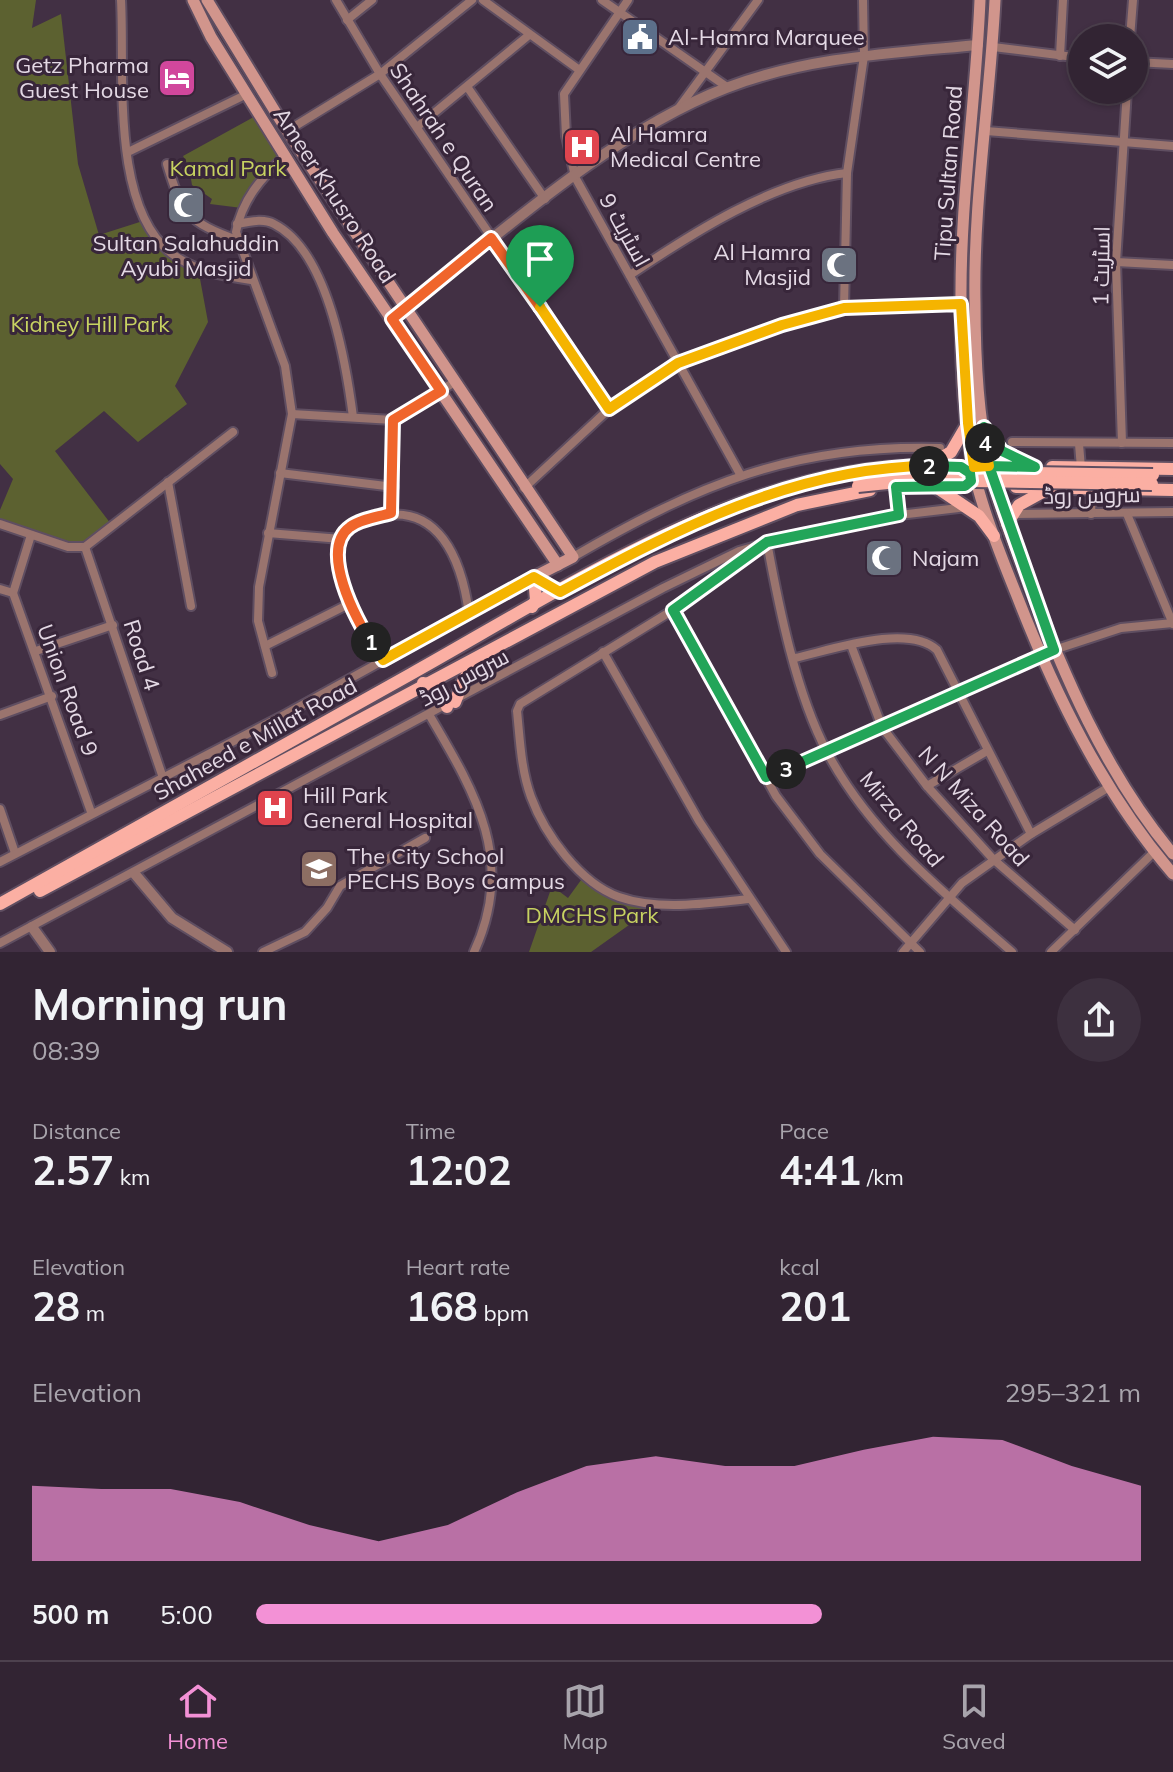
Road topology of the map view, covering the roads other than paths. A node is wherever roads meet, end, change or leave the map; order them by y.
1 (121, 0) edge
2 (193, 0) edge
3 (207, 0) edge
4 (336, 0) edge
5 (372, 0) edge
6 (472, 0) edge
7 (602, 0) edge
8 (628, 0) edge
9 (758, 0) edge
10 (863, 0) edge
11 (980, 0) edge
12 (995, 0) edge
13 (1063, 0) edge
14 (1133, 0) edge
15 (490, 2) edge
16 (619, 12) junction
17 (347, 20) junction
18 (1131, 24) edge
19 (529, 35) junction
20 (978, 45) junction
21 (993, 47) junction
22 (864, 56) junction
23 (1060, 56) junction
24 (1068, 57) edge
25 (1148, 63) edge
26 (1173, 64) edge
27 (578, 69) junction
28 (380, 74) junction
29 (705, 74) junction
30 (727, 87) junction
31 (468, 88) junction
32 (247, 94) junction
33 (1126, 104) edge
34 (675, 112) junction
35 (417, 127) junction
36 (969, 129) junction
37 (287, 131) junction
38 (986, 131) junction
39 (1124, 142) junction
40 (1173, 146) edge
41 (128, 152) junction
42 (284, 157) junction
43 (167, 164) dead end
44 (847, 173) junction
45 (575, 177) junction
46 (545, 199) junction
47 (237, 224) junction
48 (491, 238) junction
49 (237, 240) junction
50 (1116, 262) junction
51 (1173, 265) edge
52 (630, 275) junction
53 (251, 280) junction
54 (961, 304) junction
55 (844, 308) junction
56 (404, 310) junction
57 (392, 319) junction
58 (678, 363) junction
59 (453, 383) junction
60 (441, 391) junction
61 (609, 409) junction
62 (292, 414) junction
63 (353, 417) junction
64 (393, 420) junction
65 (968, 423) junction
66 (984, 427) junction
67 (233, 432) dead end
68 (1012, 442) dead end
69 (1122, 443) junction
70 (1173, 443) edge
71 (1079, 444) junction
72 (896, 447) junction
73 (940, 448) dead end
74 (927, 466) junction
75 (989, 466) junction
76 (897, 467) junction
77 (968, 467) junction
78 (1014, 467) junction
79 (1035, 467) junction
80 (1081, 468) junction
81 (1173, 472) edge
82 (280, 473) junction
83 (740, 474) junction
84 (1153, 480) junction
85 (858, 481) junction
86 (168, 482) junction
87 (933, 485) junction
88 (971, 486) junction
89 (994, 486) junction
90 (394, 487) junction
91 (896, 487) junction
92 (1017, 487) junction
93 (1173, 487) edge
94 (524, 488) junction
95 (1048, 489) junction
96 (1092, 490) junction
97 (968, 507) junction
98 (1173, 512) edge
99 (391, 513) junction
100 (1091, 514) junction
101 (1127, 514) junction
102 (899, 515) junction
103 (1010, 519) junction
104 (0, 524) edge
105 (268, 533) junction
106 (31, 535) junction
107 (994, 536) junction
108 (341, 539) junction
109 (767, 542) junction
110 (85, 547) junction
111 (573, 557) junction
112 (655, 562) junction
113 (615, 563) junction
114 (558, 565) junction
115 (534, 577) junction
116 (0, 589) edge
117 (560, 592) junction
118 (13, 593) junction
119 (349, 604) junction
120 (191, 606) dead end
121 (532, 607) junction
122 (673, 610) junction
123 (469, 614) junction
124 (1173, 623) edge
125 (113, 625) junction
126 (851, 645) junction
127 (265, 646) junction
128 (490, 647) junction
129 (1054, 650) junction
130 (36, 651) junction
131 (603, 652) junction
132 (1040, 656) junction
133 (795, 658) junction
134 (383, 660) junction
135 (272, 673) dead end
136 (423, 683) junction
137 (957, 693) junction
138 (52, 696) junction
139 (451, 704) junction
140 (0, 715) edge
141 (430, 716) junction
142 (882, 727) junction
143 (826, 751) junction
144 (987, 751) junction
145 (162, 775) junction
146 (766, 777) junction
147 (927, 786) junction
148 (1109, 787) junction
149 (0, 809) edge
150 (91, 812) junction
151 (1031, 834) junction
152 (425, 838) dead end
153 (1154, 852) junction
154 (15, 853) junction
155 (1173, 854) edge
156 (993, 859) junction
157 (0, 862) edge
158 (134, 873) junction
159 (1173, 874) edge
160 (947, 898) junction
161 (749, 899) junction
162 (0, 904) edge
163 (0, 913) edge
164 (32, 927) junction
165 (1075, 930) junction
166 (0, 932) edge
167 (16, 935) junction
168 (0, 943) edge
169 (910, 943) junction
170 (50, 952) edge
171 (227, 952) edge
172 (263, 952) edge
173 (474, 952) edge
174 (786, 952) edge
175 (903, 952) edge
176 (920, 952) edge
177 (1012, 952) edge
178 (1051, 952) edge

1 - 41 street
2 - 32 main road, Ameer Khusro Road
3 - 37 main road, Ameer Khusro Road
4 - 17 street, Shahrah e Quran
5 - 17 street
6 - 28 street
7 - 16 street
8 - 16 street, اسٹریٹ 9
9 - 29 street
10 - 22 street
11 - 20 main road, Tipu Sultan Road
12 - 21 main road, Tipu Sultan Road
13 - 23 street
14 - 18 street
15 - 19 street
16 - 27 street, اسٹریٹ 9
16 - 29 street
17 - 28 street, Shahrah e Quran
19 - 27 street
19 - 31 street
20 - 22 street
20 - 36 main road, Tipu Sultan Road
21 - 23 street
21 - 38 main road, Tipu Sultan Road
22 - 30 street
22 - 44 street
23 - 24 street
25 - 26 street
27 - 45 street, اسٹریٹ 9
28 - 35 street, Shahrah e Quran
28 - 37 street
29 - 30 street
29 - 34 street
30 - 34 street
31 - 35 street
31 - 46 street
32 - 41 street
32 - 42 main road, Ameer Khusro Road
33 - 39 street, اسٹریٹ 1
34 - 45 street
35 - 48 street, Shahrah e Quran
36 - 38 main road
36 - 54 main road, Tipu Sultan Road
37 - 56 main road, Ameer Khusro Road
38 - 39 street
38 - 66 main road, Tipu Sultan Road
39 - 40 street
39 - 50 street, اسٹریٹ 1
41 - 53 street
42 - 47 street
42 - 57 main road, Ameer Khusro Road
43 - 49 street
44 - 52 street
44 - 55 street
45 - 46 street
45 - 52 street, اسٹریٹ 9
46 - 48 street
47 - 49 street
47 - 63 street
48 - 56 street
48 - 61 street, Shahrah e Quran
49 - 53 street
50 - 51 street
50 - 69 street, اسٹریٹ 1
52 - 58 street, اسٹریٹ 9
53 - 62 street
54 - 55 street
54 - 65 main road, Tipu Sultan Road
55 - 58 street
56 - 57 street
56 - 59 main road, Ameer Khusro Road
57 - 60 main road, Ameer Khusro Road
58 - 61 street
58 - 83 street, اسٹریٹ 9
59 - 60 street
59 - 94 main road, Ameer Khusro Road
60 - 64 street
60 - 114 main road, Ameer Khusro Road
61 - 94 street
62 - 63 street
62 - 82 street
63 - 64 street
64 - 90 street
65 - 74 main road
65 - 77 main road, Tipu Sultan Road
66 - 75 main road, Tipu Sultan Road
66 - 79 main road
67 - 86 street
68 - 71 street
69 - 70 street
69 - 71 street
71 - 80 street
72 - 73 street
72 - 76 street
72 - 83 street
74 - 76 main road, Shaheed e Millat Road
74 - 77 main road, Shaheed e Millat Road
75 - 77 main road, Shaheed e Millat Road
75 - 78 main road, Shaheed e Millat Road
75 - 89 main road, Tipu Sultan Road
76 - 113 main road, Shaheed e Millat Road
77 - 88 main road
78 - 79 main road, Shaheed e Millat Road
78 - 92 main road
79 - 80 main road, Shaheed e Millat Road
80 - 81 main road, Shaheed e Millat Road
81 - 84 main road
82 - 90 street
82 - 105 street
83 - 111 street
84 - 85 main road, bridge
84 - 93 main road
85 - 112 main road
85 - 113 main road
86 - 110 street
86 - 120 street
87 - 88 main road, Shaheed e Millat Road
87 - 91 main road, Shaheed e Millat Road
87 - 97 main road
88 - 89 main road, Shaheed e Millat Road
88 - 107 main road
89 - 92 main road, Shaheed e Millat Road
89 - 103 main road, Tipu Sultan Road
90 - 99 street
91 - 102 street
91 - 112 main road, Shaheed e Millat Road
92 - 95 main road, Shaheed e Millat Road
93 - 96 main road, Shaheed e Millat Road
94 - 111 main road, Ameer Khusro Road
95 - 96 main road, Shaheed e Millat Road
95 - 103 main road
96 - 100 street
97 - 102 street, سروس روڈ
97 - 107 main road
98 - 101 street, سروس روڈ
99 - 108 street
99 - 123 street
100 - 101 street, سروس روڈ
100 - 103 street, سروس روڈ
101 - 124 street
102 - 109 street, سروس روڈ
103 - 129 main road, Tipu Sultan Road
104 - 106 street
105 - 108 street
105 - 127 street
106 - 110 street
106 - 118 street
107 - 132 main road
108 - 119 street
109 - 122 street
109 - 133 street, Mirza Road
109 - 139 street, سروس روڈ
110 - 125 street, Road 4
111 - 114 main road
112 - 128 main road, Shaheed e Millat Road
113 - 117 main road, Shaheed e Millat Road
114 - 115 main road
115 - 117 main road
115 - 121 main road
115 - 123 street
116 - 118 street
117 - 121 main road, Shaheed e Millat Road
118 - 130 street, Union Road 9
119 - 127 street
119 - 134 street
121 - 162 main road, Shaheed e Millat Road
122 - 131 street
122 - 146 street
123 - 134 street
124 - 129 street
125 - 130 street
125 - 145 street, Road 4
126 - 133 street
126 - 137 street
126 - 142 street, N N Miza Road
127 - 135 street
128 - 136 main road, Shaheed e Millat Road
128 - 139 main road
129 - 132 street
129 - 155 main road, Tipu Sultan Road
130 - 138 street, Union Road 9
131 - 161 street
131 - 161 street
132 - 137 street
132 - 148 main road
133 - 143 street, Mirza Road
134 - 145 street
136 - 139 main road
136 - 163 main road, Shaheed e Millat Road
137 - 142 street
137 - 144 street
138 - 140 street
138 - 150 street, Union Road 9
139 - 141 street, سروس روڈ
141 - 158 street, سروس روڈ
141 - 173 street
142 - 143 street
142 - 147 street, N N Miza Road
143 - 146 street
143 - 160 street, Mirza Road
144 - 147 street
144 - 151 street
145 - 150 street
146 - 169 street
147 - 156 street, N N Miza Road
148 - 151 street
148 - 153 main road
149 - 154 street
150 - 154 street
151 - 156 street
152 - 172 street
153 - 159 main road
153 - 165 street
154 - 157 street
156 - 160 street
156 - 165 street, N N Miza Road
158 - 164 street, سروس روڈ
158 - 171 street
160 - 169 street
160 - 177 street, Mirza Road
161 - 174 street
164 - 167 street, سروس روڈ
164 - 170 street
165 - 178 street
166 - 167 street
167 - 168 street, سروس روڈ
169 - 175 street
169 - 176 street

